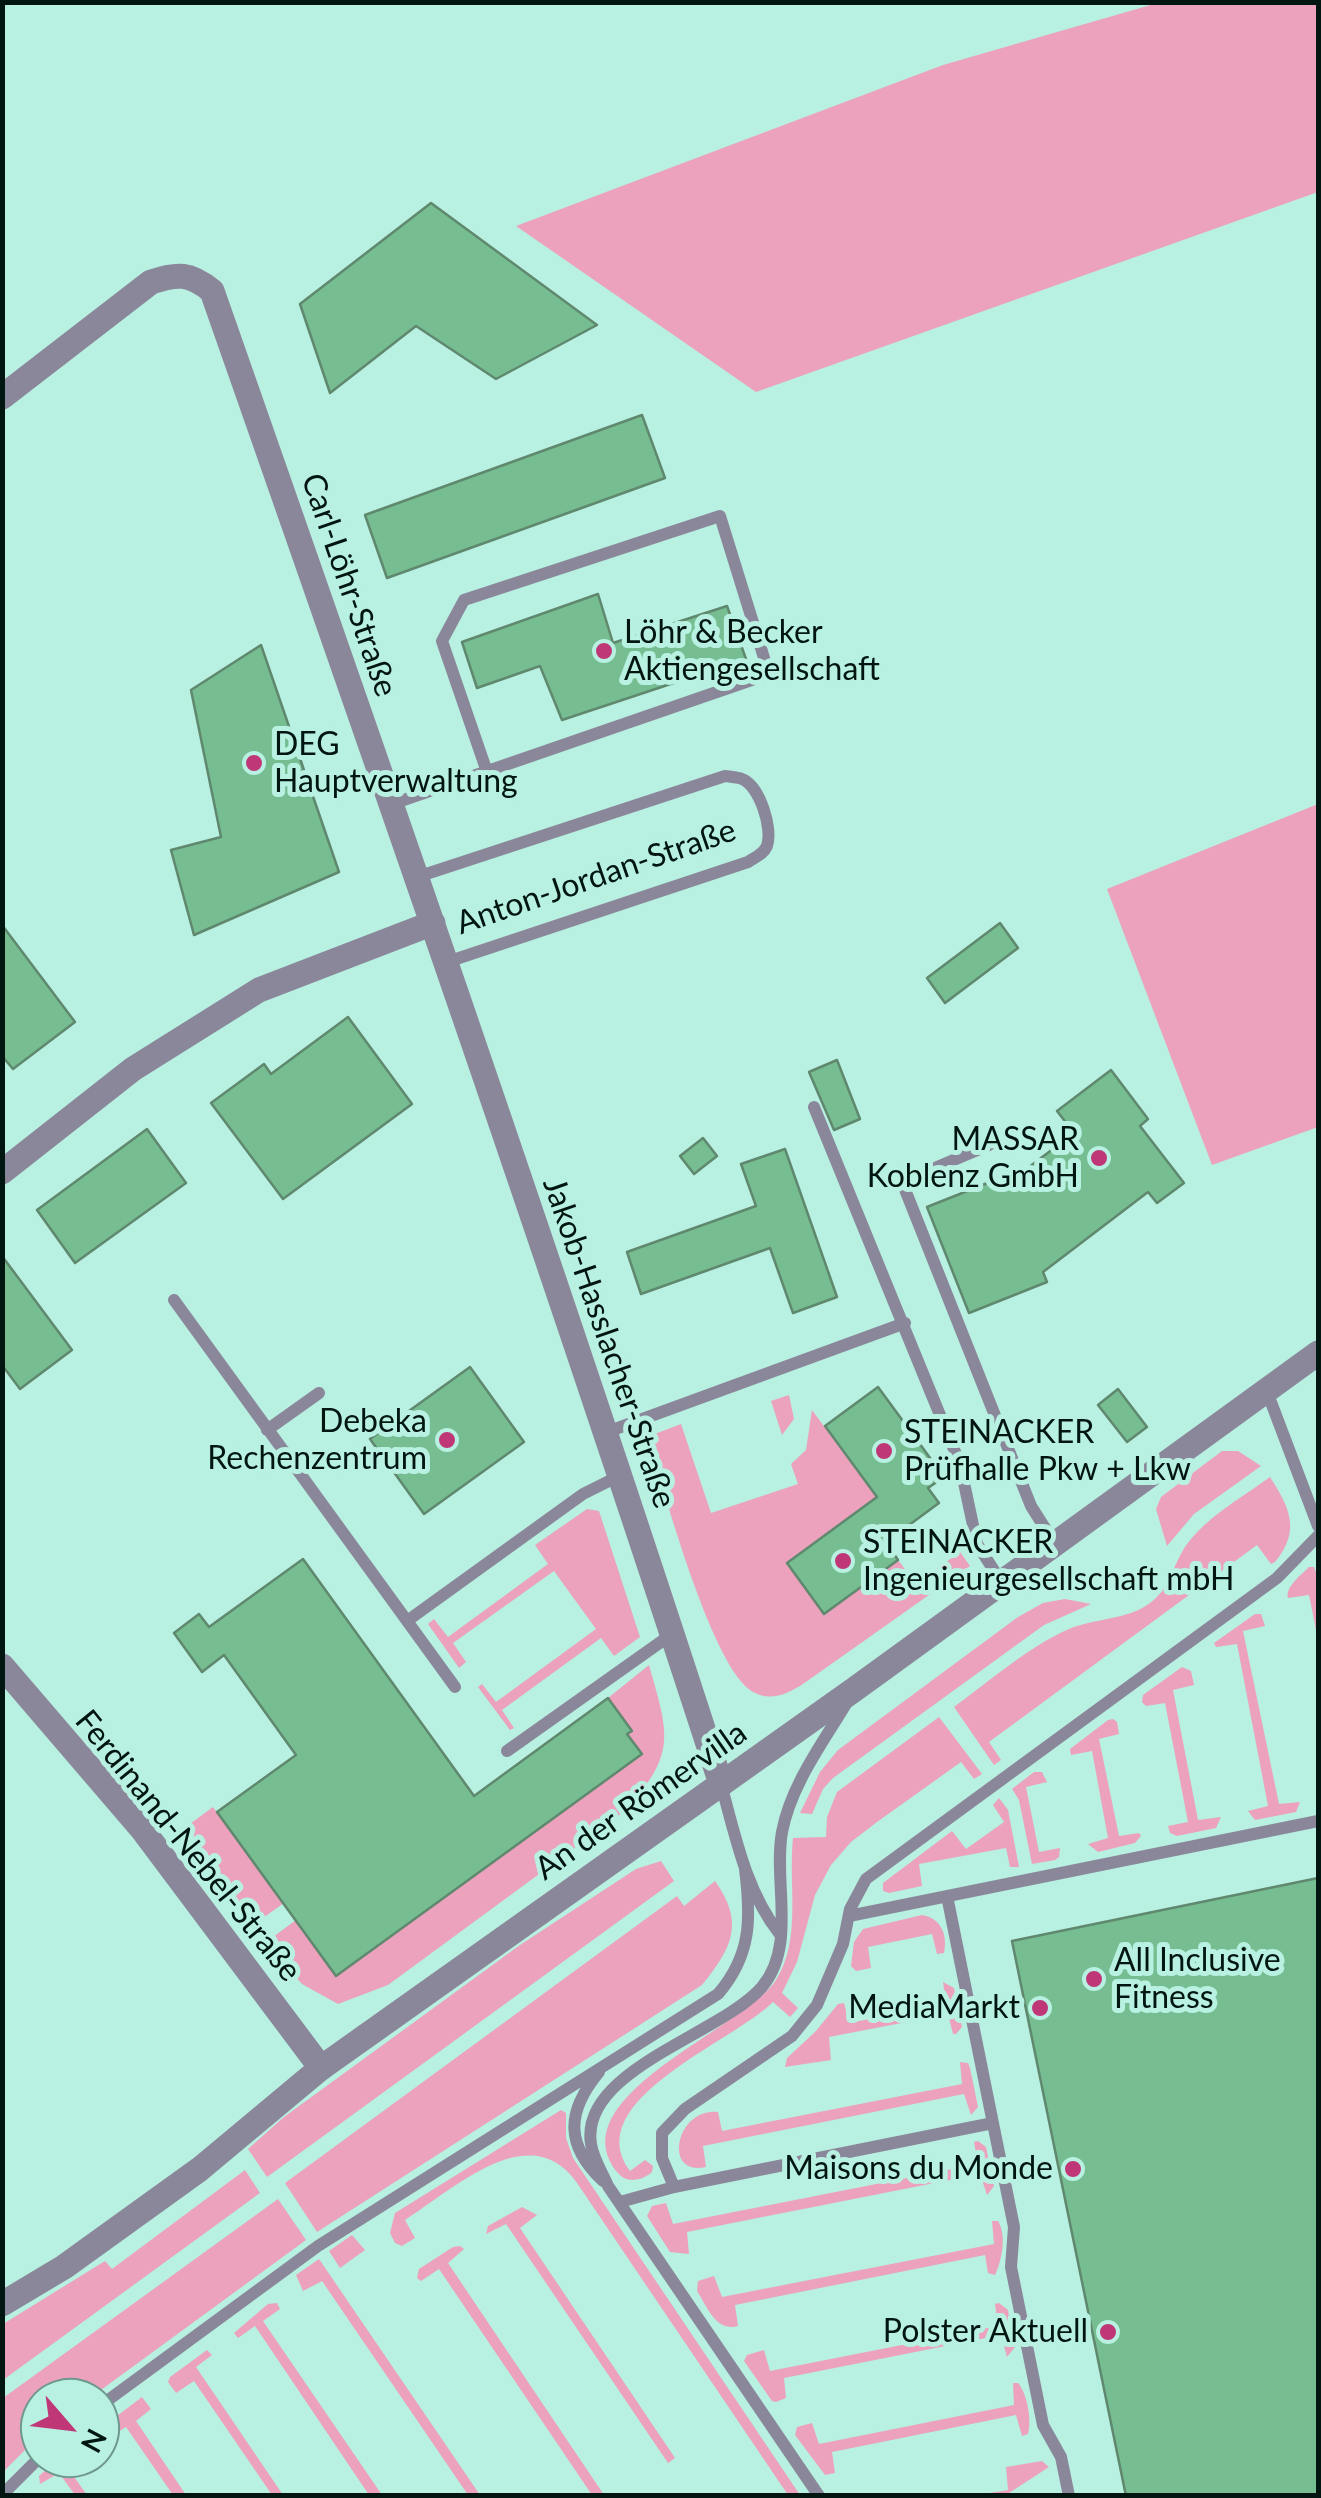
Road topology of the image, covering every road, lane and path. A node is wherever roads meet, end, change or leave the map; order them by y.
1 (2, 397) edge
2 (486, 769) junction
3 (392, 804) junction
4 (417, 877) junction
5 (433, 923) junction
6 (444, 963) junction
7 (814, 1107) dead end
8 (989, 1145) dead end
9 (2, 1172) edge
10 (174, 1300) dead end
11 (904, 1323) junction
12 (1318, 1353) edge
13 (1266, 1389) junction
14 (318, 1393) dead end
15 (267, 1430) junction
16 (606, 1432) junction
17 (620, 1475) junction
18 (1318, 1526) edge
19 (1318, 1536) edge
20 (1055, 1544) junction
21 (1002, 1582) junction
22 (407, 1621) junction
23 (672, 1634) junction
24 (2, 1666) edge
25 (454, 1687) dead end
26 (856, 1689) junction
27 (506, 1751) dead end
28 (721, 1784) junction
29 (1317, 1821) edge
30 (745, 1869) junction
31 (947, 1896) junction
32 (849, 1916) junction
33 (780, 1935) junction
34 (608, 2062) junction
35 (321, 2068) junction
36 (993, 2123) junction
37 (608, 2186) junction
38 (674, 2187) junction
39 (620, 2202) junction
40 (2, 2304) edge
41 (120, 2391) edge
42 (20, 2477) edge
43 (2, 2495) edge
44 (819, 2496) edge
45 (1069, 2496) edge

1 - 3 street, Carl-Löhr-Straße
2 - 2 lane
2 - 3 lane
3 - 4 street, Carl-Löhr-Straße
4 - 5 street, Carl-Löhr-Straße
4 - 6 lane, Anton-Jordan-Straße
5 - 6 street, Jakob-Hasslacher-Straße
5 - 9 street, Anton-Jordan-Straße
6 - 16 street, Jakob-Hasslacher-Straße
7 - 11 lane
8 - 20 lane
10 - 15 lane
11 - 16 lane
11 - 21 lane
12 - 13 street, An der Römervilla
13 - 18 lane
13 - 20 street, An der Römervilla
14 - 15 lane
15 - 22 lane
16 - 17 street, Jakob-Hasslacher-Straße
17 - 22 lane
17 - 23 street, Jakob-Hasslacher-Straße
19 - 32 lane
20 - 21 street, An der Römervilla
21 - 26 street, An der Römervilla
22 - 25 lane
23 - 27 lane
23 - 28 street, Jakob-Hasslacher-Straße
24 - 35 street, Ferdinand-Nebel-Straße
26 - 28 street, An der Römervilla
26 - 33 lane
28 - 30 lane
28 - 35 street, An der Römervilla
29 - 31 lane
30 - 33 lane
30 - 34 lane
31 - 32 lane
31 - 36 lane
32 - 38 lane
33 - 37 lane
34 - 37 lane
34 - 41 lane
35 - 40 street, An der Römervilla
36 - 38 lane
36 - 45 lane
37 - 39 lane
38 - 39 lane
39 - 44 lane
42 - 43 lane

